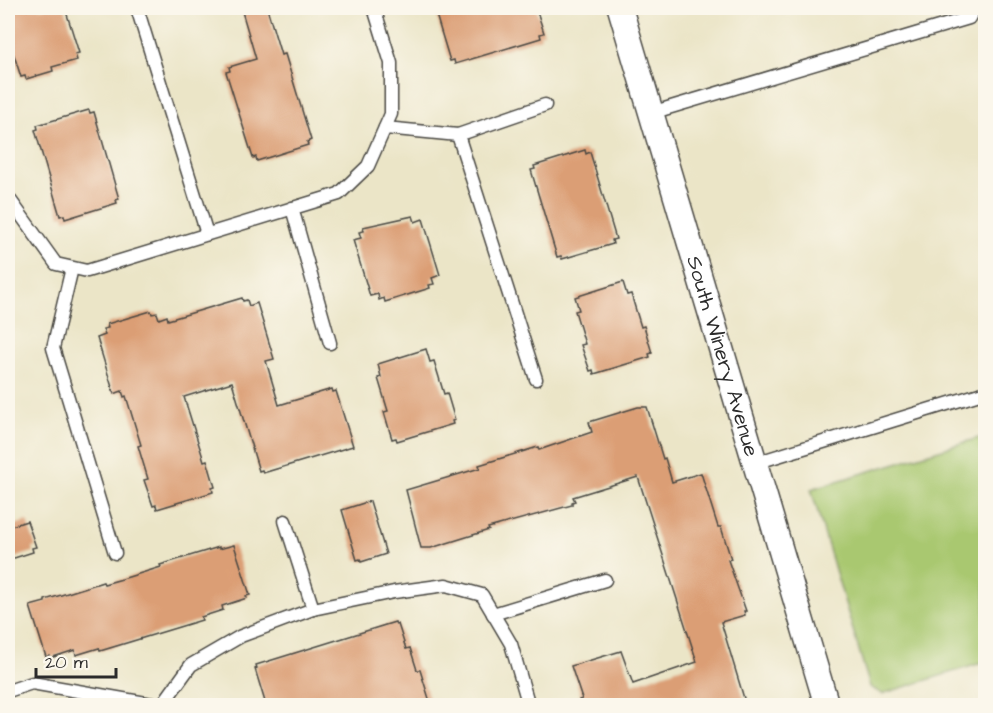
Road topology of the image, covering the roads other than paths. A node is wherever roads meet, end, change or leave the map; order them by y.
1 (137, 8) edge
2 (374, 8) edge
3 (620, 8) edge
4 (974, 8) edge
5 (545, 105) dead end
6 (651, 113) junction
7 (385, 128) junction
8 (458, 135) junction
9 (8, 197) edge
10 (292, 208) junction
11 (207, 234) junction
12 (72, 268) junction
13 (330, 343) dead end
14 (536, 379) dead end
15 (986, 392) edge
16 (756, 463) junction
17 (285, 521) dead end
18 (115, 553) dead end
19 (605, 580) dead end
20 (313, 609) junction
21 (494, 614) junction
22 (8, 692) edge
23 (163, 705) edge
24 (529, 705) edge
25 (827, 705) edge

1 - 11 lane
2 - 7 lane
3 - 6 street, South Winery Avenue
4 - 6 lane
5 - 8 lane
6 - 16 street, South Winery Avenue
7 - 8 lane
7 - 10 lane
8 - 14 lane
9 - 12 lane
10 - 11 lane
10 - 13 lane
11 - 12 lane
12 - 18 lane
15 - 16 lane
16 - 25 street, South Winery Avenue
17 - 20 lane
19 - 21 lane
20 - 21 lane
20 - 23 lane
21 - 24 lane
22 - 23 lane

